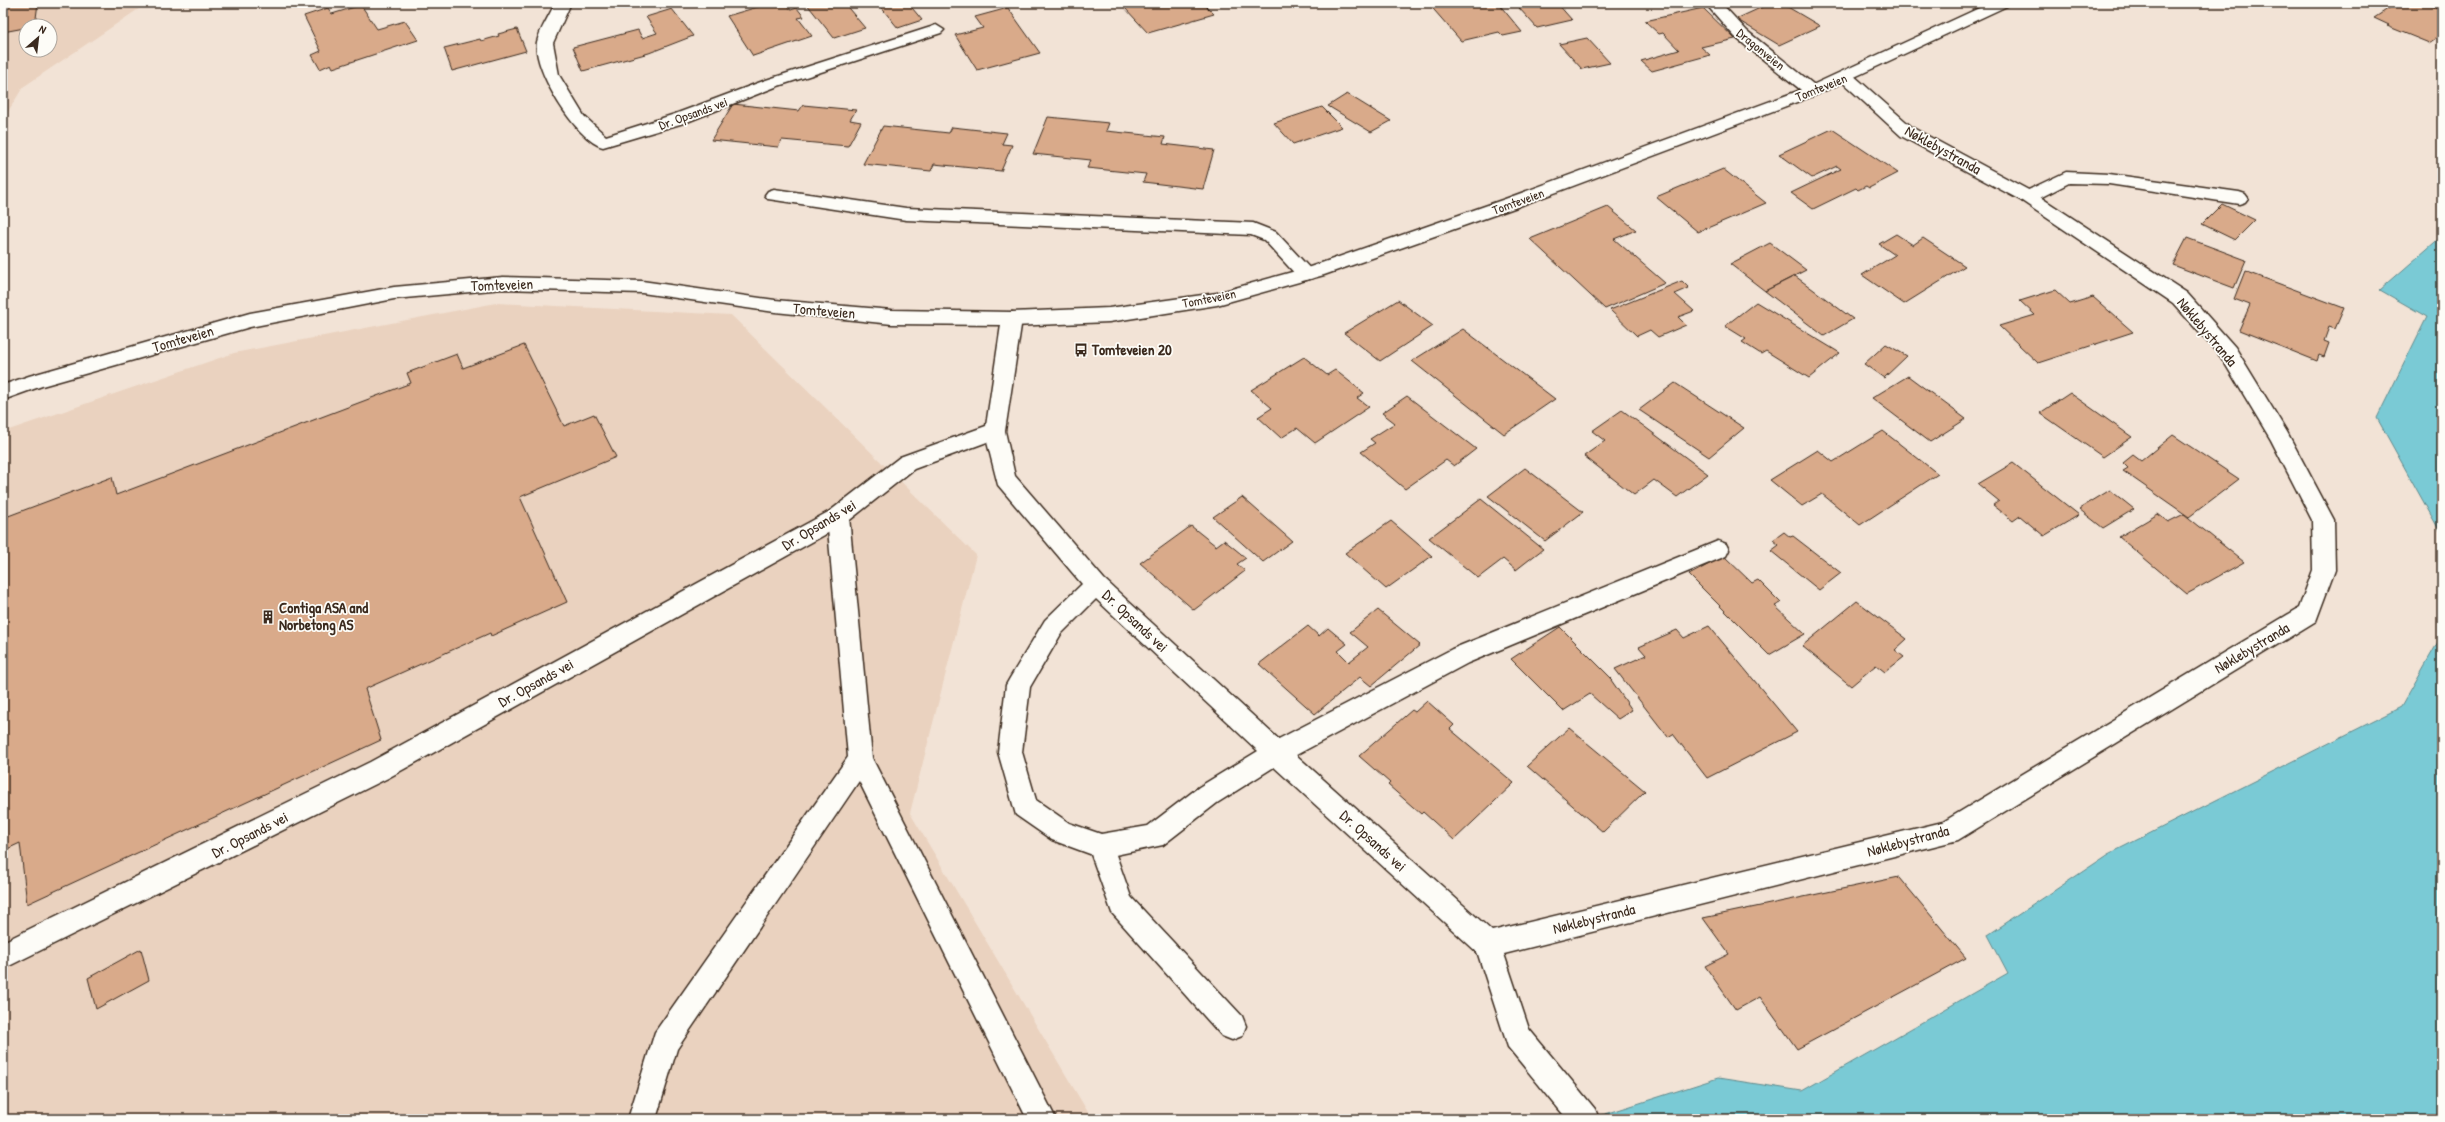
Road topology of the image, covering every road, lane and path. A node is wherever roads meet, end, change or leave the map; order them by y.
1 (563, 3) edge
2 (1712, 3) edge
3 (2002, 3) edge
4 (936, 30) dead end
5 (1846, 78) junction
6 (1812, 91) junction
7 (774, 195) dead end
8 (2028, 197) junction
9 (2238, 198) dead end
10 (1306, 274) junction
11 (1012, 320) junction
12 (3, 392) edge
13 (995, 431) junction
14 (838, 517) junction
15 (1718, 550) dead end
16 (1096, 585) junction
17 (1276, 753) junction
18 (860, 759) junction
19 (1101, 846) junction
20 (1488, 945) junction
21 (3, 956) edge
22 (1232, 1026) dead end
23 (642, 1119) edge
24 (1042, 1119) edge
25 (1585, 1119) edge

1 - 4 street, Dr. Opsands vei
2 - 6 street, Dragonveien
3 - 5 street, Tomteveien
5 - 6 street, Tomteveien
5 - 8 street, Nøklebystranda
6 - 10 street, Tomteveien
7 - 10 street
8 - 9 street
8 - 20 street, Nøklebystranda
10 - 11 street, Tomteveien
11 - 12 street, Tomteveien
11 - 13 street
13 - 14 street, Dr. Opsands vei
13 - 16 street, Dr. Opsands vei
14 - 18 street
14 - 21 street, Dr. Opsands vei
15 - 17 street
16 - 17 street, Dr. Opsands vei
16 - 19 street
17 - 19 street
17 - 20 street, Dr. Opsands vei
18 - 23 street
18 - 24 street
19 - 22 street
20 - 25 street

